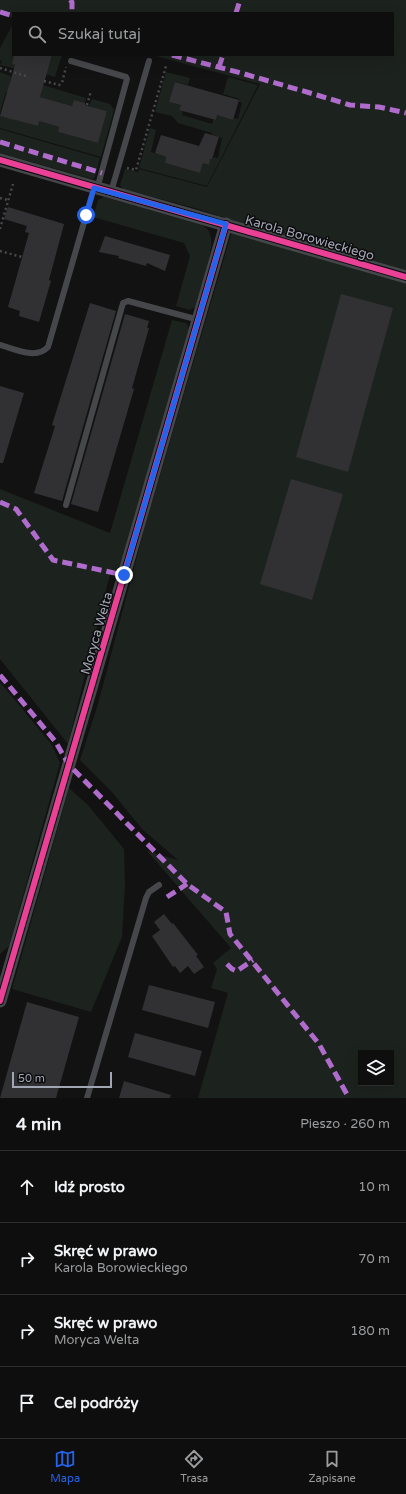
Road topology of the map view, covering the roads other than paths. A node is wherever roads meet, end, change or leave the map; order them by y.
1 (69, 62) road end
2 (149, 62) dead end
3 (0, 160) edge
4 (96, 188) junction
5 (111, 193) junction
6 (226, 224) junction
7 (406, 276) edge
8 (199, 320) junction
9 (0, 344) edge
10 (66, 505) dead end
11 (159, 885) dead end
12 (5, 967) edge
13 (0, 1001) edge
14 (87, 1098) edge

1 - 4 lane
2 - 5 lane
3 - 4 street, Karola Borowieckiego
4 - 5 street, Karola Borowieckiego
4 - 9 lane
5 - 6 street, Karola Borowieckiego
6 - 7 street, Karola Borowieckiego
6 - 8 street, Moryca Welta
8 - 10 lane
8 - 12 street, Moryca Welta
11 - 14 lane
12 - 13 street, Moryca Welta

